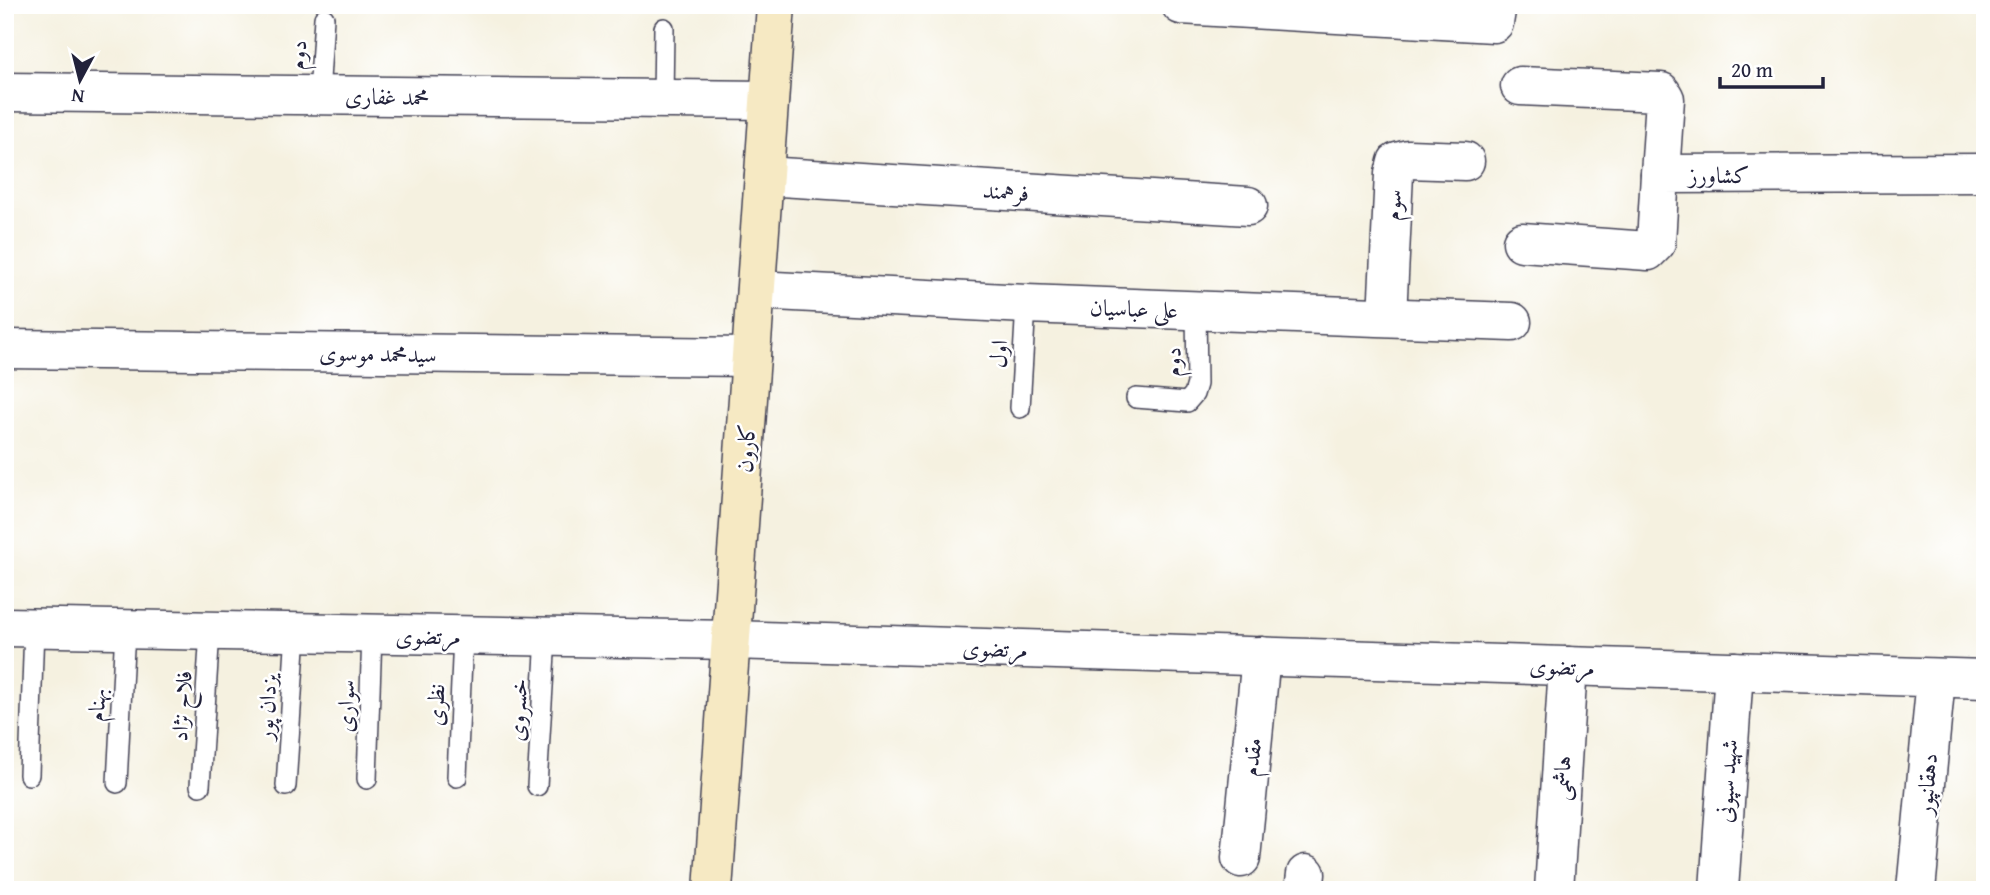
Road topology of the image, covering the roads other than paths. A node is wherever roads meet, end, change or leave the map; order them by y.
1 (776, 5) edge
2 (1181, 5) edge
3 (1392, 11) edge
4 (1495, 14) edge
5 (324, 18) dead end
6 (664, 28) dead end
7 (1520, 86) dead end
8 (5, 92) edge
9 (319, 95) junction
10 (663, 99) junction
11 (769, 100) junction
12 (1465, 161) dead end
13 (1985, 173) edge
14 (1660, 174) junction
15 (764, 176) junction
16 (1248, 206) dead end
17 (1522, 242) dead end
18 (756, 290) junction
19 (1026, 304) junction
20 (1196, 310) junction
21 (1387, 316) junction
22 (1512, 322) dead end
23 (5, 349) edge
24 (751, 357) junction
25 (1136, 398) dead end
26 (1020, 408) dead end
27 (20, 627) edge
28 (125, 629) junction
29 (211, 631) junction
30 (296, 632) junction
31 (372, 634) junction
32 (463, 635) junction
33 (546, 637) junction
34 (731, 640) junction
35 (1261, 656) junction
36 (1568, 666) junction
37 (1734, 671) junction
38 (1936, 678) junction
39 (1985, 679) edge
40 (29, 775) dead end
41 (457, 777) dead end
42 (367, 779) dead end
43 (117, 783) dead end
44 (200, 786) dead end
45 (286, 786) dead end
46 (537, 786) dead end
47 (1241, 858) dead end
48 (713, 890) edge
49 (1554, 890) edge
50 (1719, 890) edge
51 (1916, 890) edge

1 - 11 main road, کارون
2 - 3 street
3 - 4 street
5 - 9 lane, دوم
6 - 10 lane
7 - 14 street
8 - 9 street, محمد غفاری
9 - 10 street, محمد غفاری
10 - 11 street, محمد غفاری
11 - 15 main road, کارون
12 - 21 street, سوم
13 - 14 street, کشاورز
14 - 17 street, کشاورز
15 - 16 street, فرهمند
15 - 18 main road, کارون
18 - 19 street, علی عباسیان
18 - 24 main road, کارون
19 - 20 street, علی عباسیان
19 - 26 lane, اول
20 - 21 street, علی عباسیان
20 - 25 lane, دوم
21 - 22 street, علی عباسیان
23 - 24 street, سیدمحمد موسوی
24 - 34 main road, کارون
27 - 28 street, مرتضوی
27 - 40 lane
28 - 29 street, مرتضوی
28 - 43 lane, بهنام
29 - 30 street, مرتضوی
29 - 44 lane, فلاح نژاد
30 - 31 street, مرتضوی
30 - 45 lane, یزدان پور
31 - 32 street, مرتضوی
31 - 42 lane, سواری
32 - 33 street, مرتضوی
32 - 41 lane, نظری
33 - 34 street, مرتضوی
33 - 46 lane, خسروی
34 - 35 street, مرتضوی
34 - 48 main road, کارون
35 - 36 street, مرتضوی
35 - 47 street, مقدم
36 - 37 street, مرتضوی
36 - 49 street, هاشمی
37 - 38 street, مرتضوی
37 - 50 street, شهید سپونی
38 - 39 street, مرتضوی
38 - 51 street, دهقانپور

